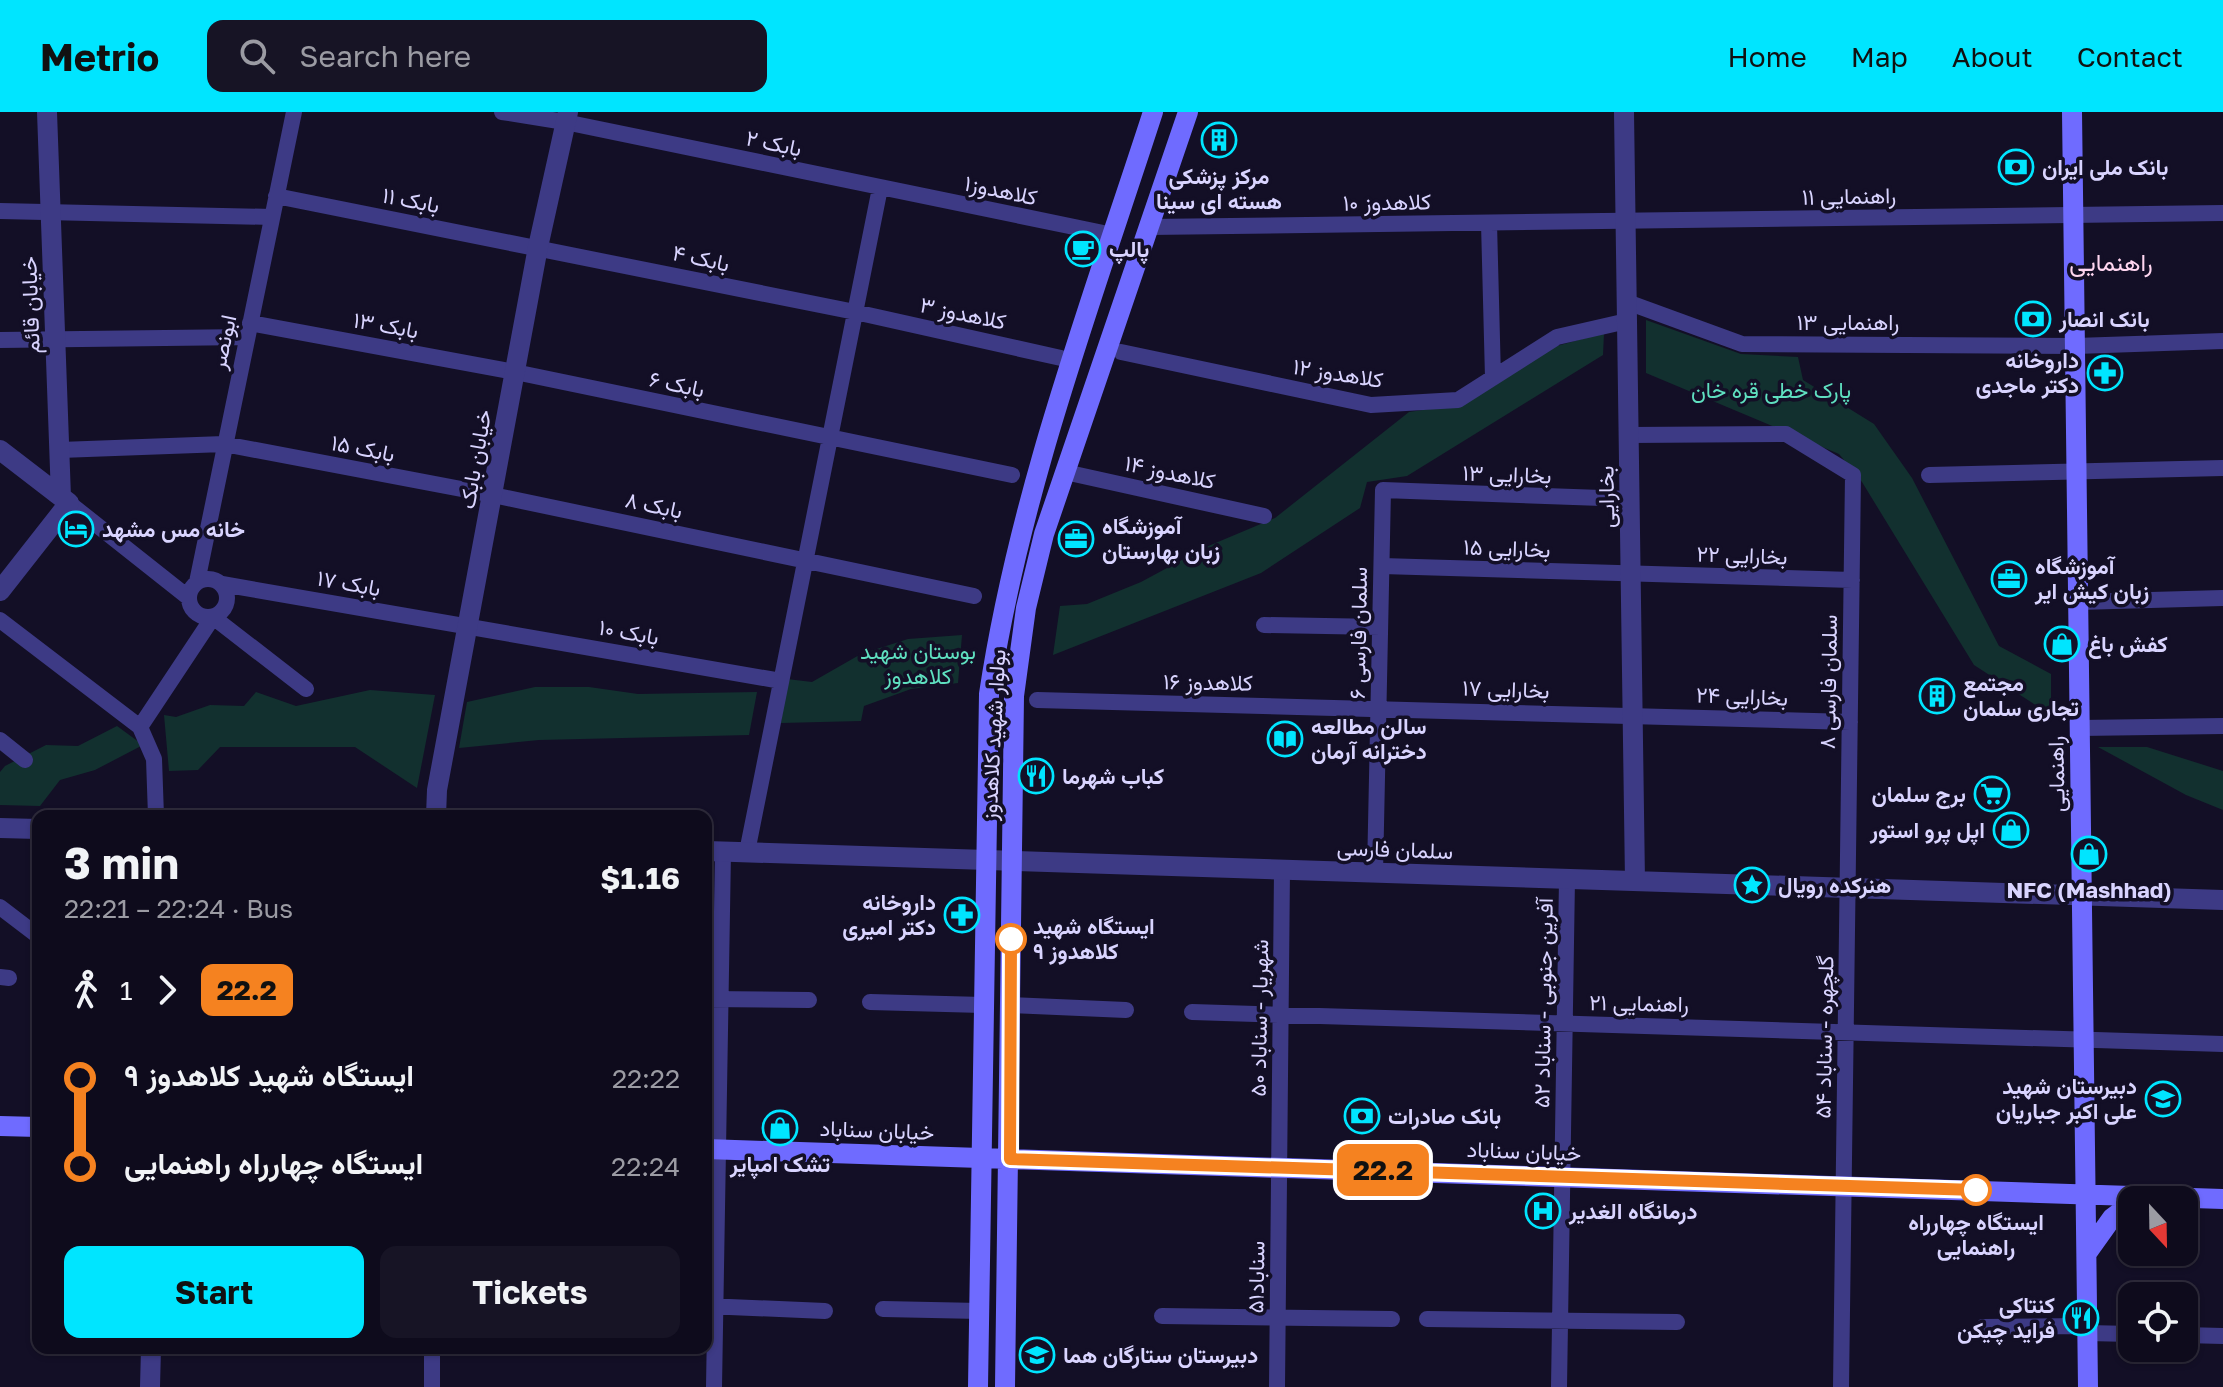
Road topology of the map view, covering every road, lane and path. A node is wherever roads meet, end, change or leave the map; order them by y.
1 (47, 112) edge
2 (294, 112) edge
3 (502, 112) edge
4 (1153, 112) edge
5 (1188, 112) edge
6 (1624, 112) edge
7 (2072, 112) edge
8 (566, 117) edge
9 (880, 188) junction
10 (276, 196) junction
11 (51, 210) junction
12 (0, 211) edge
13 (2223, 213) edge
14 (2074, 215) junction
15 (272, 217) junction
16 (1626, 221) junction
17 (1489, 223) junction
18 (1149, 227) junction
19 (1113, 235) junction
20 (538, 247) junction
21 (1627, 311) junction
22 (855, 312) junction
23 (248, 330) junction
24 (55, 338) junction
25 (0, 340) edge
26 (2223, 341) edge
27 (2076, 346) junction
28 (1121, 352) dead end
29 (1061, 358) dead end
30 (515, 372) junction
31 (1493, 378) junction
32 (1629, 435) junction
33 (829, 440) junction
34 (224, 444) junction
35 (0, 450) edge
36 (60, 450) junction
37 (2223, 468) edge
38 (2076, 471) junction
39 (1065, 472) junction
40 (1012, 475) dead end
41 (1929, 475) dead end
42 (1383, 490) joint
43 (493, 495) junction
44 (1630, 499) junction
45 (65, 500) junction
46 (1264, 516) dead end
47 (805, 559) junction
48 (1382, 566) junction
49 (1631, 574) junction
50 (1852, 580) junction
51 (197, 582) junction
52 (222, 584) junction
53 (0, 591) edge
54 (974, 596) dead end
55 (189, 598) junction
56 (2223, 598) edge
57 (2078, 602) junction
58 (213, 617) junction
59 (0, 620) edge
60 (1264, 625) dead end
61 (469, 626) junction
62 (1380, 627) junction
63 (781, 681) junction
64 (306, 689) dead end
65 (1037, 700) dead end
66 (1379, 707) junction
67 (1633, 715) junction
68 (1850, 722) junction
69 (2223, 726) edge
70 (140, 727) junction
71 (2080, 728) junction
72 (0, 740) edge
73 (25, 760) dead end
74 (156, 810) edge
75 (436, 810) edge
76 (0, 828) edge
77 (32, 829) edge
78 (714, 851) edge
79 (747, 852) junction
80 (988, 860) junction
81 (1011, 861) junction
82 (1282, 870) junction
83 (1375, 873) junction
84 (1567, 879) junction
85 (1635, 881) junction
86 (1848, 888) junction
87 (2082, 896) junction
88 (2223, 900) edge
89 (0, 907) edge
90 (32, 931) edge
91 (713, 999) edge
92 (809, 1000) dead end
93 (870, 1002) dead end
94 (983, 1005) junction
95 (1011, 1005) junction
96 (1126, 1010) dead end
97 (1192, 1012) dead end
98 (1281, 1016) junction
99 (1565, 1023) junction
100 (1846, 1030) junction
101 (2084, 1041) junction
102 (2223, 1044) edge
103 (0, 1126) edge
104 (32, 1127) edge
105 (712, 1149) edge
106 (984, 1158) junction
107 (1010, 1159) junction
108 (1279, 1167) junction
109 (1562, 1176) junction
110 (1844, 1185) junction
111 (2086, 1193) junction
112 (2118, 1197) edge
113 (2198, 1199) edge
114 (2223, 1199) edge
115 (2118, 1214) edge
116 (2086, 1254) junction
117 (712, 1306) edge
118 (883, 1309) dead end
119 (825, 1311) dead end
120 (980, 1311) junction
121 (1278, 1315) junction
122 (1162, 1316) dead end
123 (1392, 1319) dead end
124 (1427, 1319) dead end
125 (1560, 1321) junction
126 (1677, 1322) dead end
127 (1983, 1327) dead end
128 (2087, 1329) junction
129 (2118, 1332) edge
130 (712, 1333) edge
131 (2198, 1335) edge
132 (2223, 1336) edge
133 (151, 1354) edge
134 (432, 1354) edge
135 (150, 1387) edge
136 (432, 1387) edge
137 (714, 1387) edge
138 (978, 1387) edge
139 (1005, 1387) edge
140 (1277, 1387) edge
141 (1559, 1387) edge
142 (1841, 1387) edge
143 (2088, 1387) edge

1 - 11 street, خیابان قائم
2 - 10 street, ابونصر
3 - 8 street, بابک ۲
4 - 19 main road, بولوار شهید کلاهدوز
5 - 18 main road, بولوار شهید کلاهدوز
6 - 16 street, بخارایی
7 - 14 main road, راهنمایی
8 - 9 street, بابک ۲
8 - 20 street, خیابان بابک
9 - 19 street, کلاهدوز۱
9 - 22 street
10 - 15 street, ابونصر
10 - 20 street, بابک ۱۱
11 - 12 street
11 - 15 street
11 - 24 street, خیابان قائم
13 - 14 street, راهنمایی ۱۱
14 - 16 street, راهنمایی ۱۱
14 - 27 main road, راهنمایی
15 - 23 street, ابونصر
16 - 17 street, کلاهدوز ۱۰
16 - 21 street, بخارایی
17 - 18 street, کلاهدوز ۱۰
17 - 31 street
18 - 39 main road, بولوار شهید کلاهدوز
19 - 80 main road, بولوار شهید کلاهدوز
20 - 22 street, بابک ۴
20 - 30 street, خیابان بابک
21 - 27 street, راهنمایی ۱۳
21 - 31 street, کلاهدوز ۱۲
21 - 32 street, بخارایی
22 - 29 street, کلاهدوز ۳
22 - 33 street
23 - 24 street, بابک ۱۳
23 - 30 street, بابک ۱۳
23 - 34 street, ابونصر
24 - 25 street, بابک ۱۳
24 - 36 street, خیابان قائم
26 - 27 street, راهنمایی ۱۳
27 - 38 main road, راهنمایی
28 - 31 street, کلاهدوز ۱۲
30 - 33 street, بابک ۶
30 - 43 street, خیابان بابک
32 - 44 street, بخارایی
32 - 50 street, سلمان فارسی ۸
33 - 40 street, بابک ۶
33 - 47 street
34 - 36 street, بابک ۱۵
34 - 43 street, بابک ۱۵
34 - 51 street, ابونصر
35 - 45 street
36 - 45 street, خیابان قائم
37 - 38 street
38 - 41 street
38 - 57 main road, راهنمایی
39 - 46 street, کلاهدوز ۱۴
39 - 81 main road, بولوار شهید کلاهدوز
42 - 44 street, بخارایی ۱۳
42 - 48 street, سلمان فارسی ۶
43 - 47 street, بابک ۸
43 - 61 street, خیابان بابک
44 - 49 street, بخارایی
45 - 53 street
45 - 55 street
47 - 54 street, بابک ۸
47 - 63 street
48 - 49 street, بخارایی ۱۵
48 - 62 street, سلمان فارسی ۶
49 - 50 street, بخارایی ۲۲
49 - 67 street, بخارایی
50 - 68 street, سلمان فارسی ۸
51 - 52 street
51 - 55 street
52 - 58 street
52 - 61 street, بابک ۱۷
55 - 58 street
56 - 57 street
57 - 71 main road, راهنمایی
58 - 64 street
58 - 70 street
59 - 70 street
60 - 62 street
61 - 63 street, بابک ۱۰
61 - 75 street, خیابان بابک
62 - 66 street, سلمان فارسی ۶
63 - 79 street
65 - 66 street, کلاهدوز ۱۶
66 - 67 street, بخارایی ۱۷
66 - 83 street, سلمان فارسی ۶
67 - 68 street, بخارایی ۲۴
67 - 85 street, بخارایی
68 - 86 street, سلمان فارسی ۸
69 - 71 street
70 - 74 street
71 - 87 main road, راهنمایی
72 - 73 street
76 - 77 street
78 - 79 street, سلمان فارسی
78 - 91 street
79 - 80 street, سلمان فارسی
80 - 81 street, سلمان فارسی
80 - 94 main road, بولوار شهید کلاهدوز
81 - 82 street, سلمان فارسی
81 - 95 main road, بولوار شهید کلاهدوز
82 - 83 street, سلمان فارسی
82 - 98 street, شهریار - سناباد ۵۰
83 - 84 street, سلمان فارسی
84 - 85 street, سلمان فارسی
84 - 99 street, آفرین جنوبی - سناباد ۵۲
85 - 86 street, سلمان فارسی
86 - 87 street, سلمان فارسی
86 - 100 street, گلچهره - سناباد ۵۴
87 - 88 street, سلمان فارسی
87 - 101 main road, راهنمایی
89 - 90 street
91 - 92 street
91 - 105 street
93 - 94 street
94 - 106 main road, بولوار شهید کلاهدوز
95 - 96 street
95 - 107 main road, بولوار شهید کلاهدوز
97 - 98 street, راهنمایی ۲۱
98 - 99 street, راهنمایی ۲۱
98 - 108 street, شهریار - سناباد ۵۰
99 - 100 street, راهنمایی ۲۱
99 - 109 street, آفرین جنوبی - سناباد ۵۲
100 - 101 street, راهنمایی ۲۱
100 - 110 street, گلچهره - سناباد ۵۴
101 - 102 street, راهنمایی ۲۱
101 - 111 main road, راهنمایی
103 - 104 main road
105 - 106 main road, خیابان سناباد
106 - 107 main road, خیابان سناباد
106 - 120 main road, بولوار شهید کلاهدوز
107 - 108 main road, خیابان سناباد
107 - 139 main road, بولوار شهید کلاهدوز
108 - 109 main road, خیابان سناباد
108 - 121 street, سناباد۵۱
109 - 110 main road, خیابان سناباد
109 - 125 street, آفرین جنوبی - سناباد ۵۲
110 - 111 main road, خیابان سناباد
110 - 142 street, گلچهره - سناباد ۵۴
111 - 112 main road, خیابان سناباد
111 - 116 main road, راهنمایی
113 - 114 main road, خیابان سناباد
115 - 116 main road
116 - 128 main road, راهنمایی
117 - 119 street
118 - 120 street
120 - 138 main road, بولوار شهید کلاهدوز
121 - 122 street
121 - 123 street
121 - 140 street, سناباد۵۱
124 - 125 street
125 - 126 street
125 - 141 street, آفرین جنوبی - سناباد ۵۲
127 - 128 street
128 - 129 street
128 - 143 main road, راهنمایی
130 - 137 street
131 - 132 street
133 - 135 street
134 - 136 street

